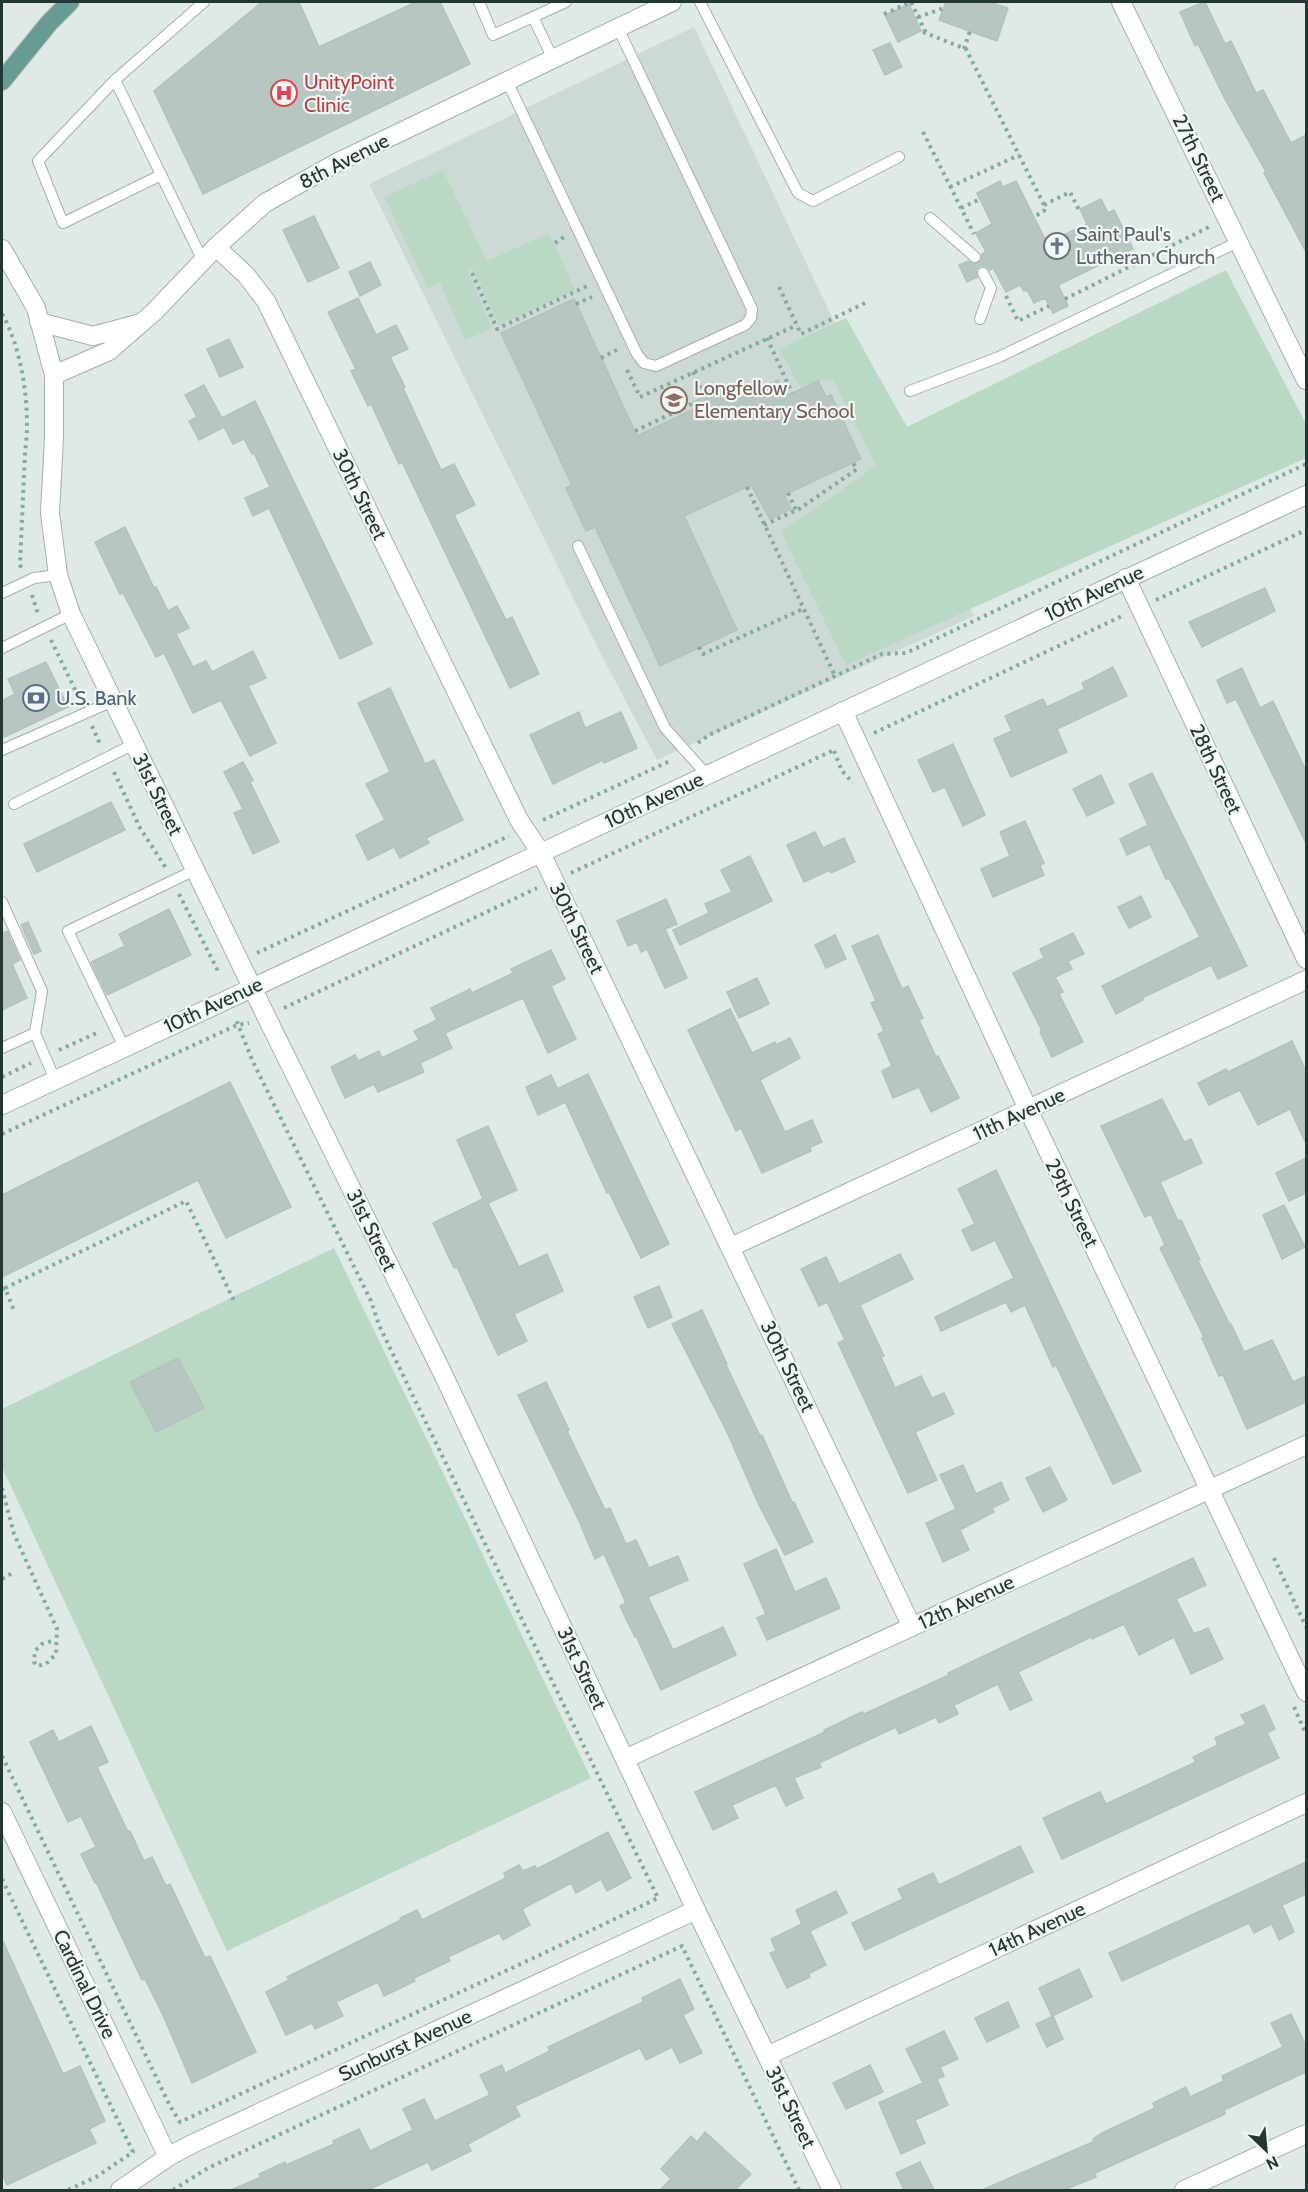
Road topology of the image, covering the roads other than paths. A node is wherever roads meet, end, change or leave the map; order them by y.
1 (70, 2) edge
2 (204, 2) edge
3 (479, 2) edge
4 (566, 2) edge
5 (672, 2) edge
6 (700, 2) edge
7 (1121, 2) edge
8 (533, 17) junction
9 (618, 28) junction
10 (553, 59) junction
11 (115, 80) junction
12 (2, 81) edge
13 (507, 81) junction
14 (899, 157) dead end
15 (161, 175) junction
16 (930, 218) dead end
17 (1240, 241) junction
18 (216, 247) junction
19 (2, 249) edge
20 (975, 257) dead end
21 (203, 261) junction
22 (983, 273) dead end
23 (980, 319) dead end
24 (39, 322) junction
25 (141, 323) junction
26 (54, 375) junction
27 (1306, 380) edge
28 (910, 391) dead end
29 (1306, 495) edge
30 (578, 546) dead end
31 (58, 575) junction
32 (1126, 578) junction
33 (2, 593) edge
34 (71, 614) junction
35 (2, 648) edge
36 (113, 701) junction
37 (843, 711) junction
38 (134, 744) junction
39 (2, 750) edge
40 (707, 775) junction
41 (14, 804) dead end
42 (541, 853) junction
43 (195, 870) junction
44 (2, 902) edge
45 (1306, 959) edge
46 (1306, 980) edge
47 (251, 987) junction
48 (35, 1033) junction
49 (124, 1047) junction
50 (2, 1048) edge
51 (55, 1080) junction
52 (2, 1105) edge
53 (1028, 1109) junction
54 (731, 1247) junction
55 (1306, 1445) edge
56 (1209, 1490) junction
57 (912, 1626) junction
58 (1306, 1692) edge
59 (625, 1759) junction
60 (1306, 1803) edge
61 (2, 1812) edge
62 (696, 1910) junction
63 (766, 2056) junction
64 (1306, 2134) edge
65 (168, 2157) junction
66 (120, 2190) edge
67 (832, 2190) edge
68 (1184, 2190) edge

1 - 12 main road
2 - 11 lane
3 - 8 lane
4 - 8 lane
5 - 9 street, 8th Avenue
6 - 14 lane
7 - 17 street, 27th Street
8 - 10 lane
9 - 10 street, 8th Avenue
9 - 13 lane
10 - 13 street, 8th Avenue
11 - 15 lane
11 - 15 lane
13 - 18 street, 8th Avenue
15 - 21 lane
16 - 20 lane
17 - 27 street, 27th Street
17 - 28 lane
18 - 21 street, 8th Avenue
18 - 42 street, 30th Street
19 - 24 street, 31st Street
21 - 25 street, 8th Avenue
22 - 23 lane
24 - 25 street
24 - 26 street, 31st Street
25 - 26 street, 8th Avenue
26 - 31 street, 31st Street
29 - 32 street, 10th Avenue
30 - 40 lane
31 - 33 lane
31 - 34 street, 31st Street
32 - 37 street, 10th Avenue
32 - 45 street, 28th Street
34 - 35 lane
34 - 36 street, 31st Street
36 - 38 street, 31st Street
36 - 39 lane
37 - 40 street, 10th Avenue
37 - 53 street, 29th Street
38 - 41 lane
38 - 43 street, 31st Street
40 - 42 street, 10th Avenue
42 - 47 street, 10th Avenue
42 - 54 street, 30th Street
43 - 47 street, 31st Street
43 - 49 lane
44 - 48 lane
46 - 53 street, 11th Avenue
47 - 49 street, 10th Avenue
47 - 59 street, 31st Street
48 - 50 lane
48 - 51 lane
49 - 51 street, 10th Avenue
51 - 52 street, 10th Avenue
53 - 54 street, 11th Avenue
53 - 56 street, 29th Street
54 - 57 street, 30th Street
55 - 56 street, 12th Avenue
56 - 57 street, 12th Avenue
56 - 58 street, 29th Street
57 - 59 street, 12th Avenue
59 - 62 street, 31st Street
60 - 63 street, 14th Avenue
61 - 65 street, Cardinal Drive
62 - 63 street, 31st Street
62 - 65 street, Sunburst Avenue
63 - 67 street, 31st Street
64 - 68 street
65 - 66 street, Sunburst Avenue

